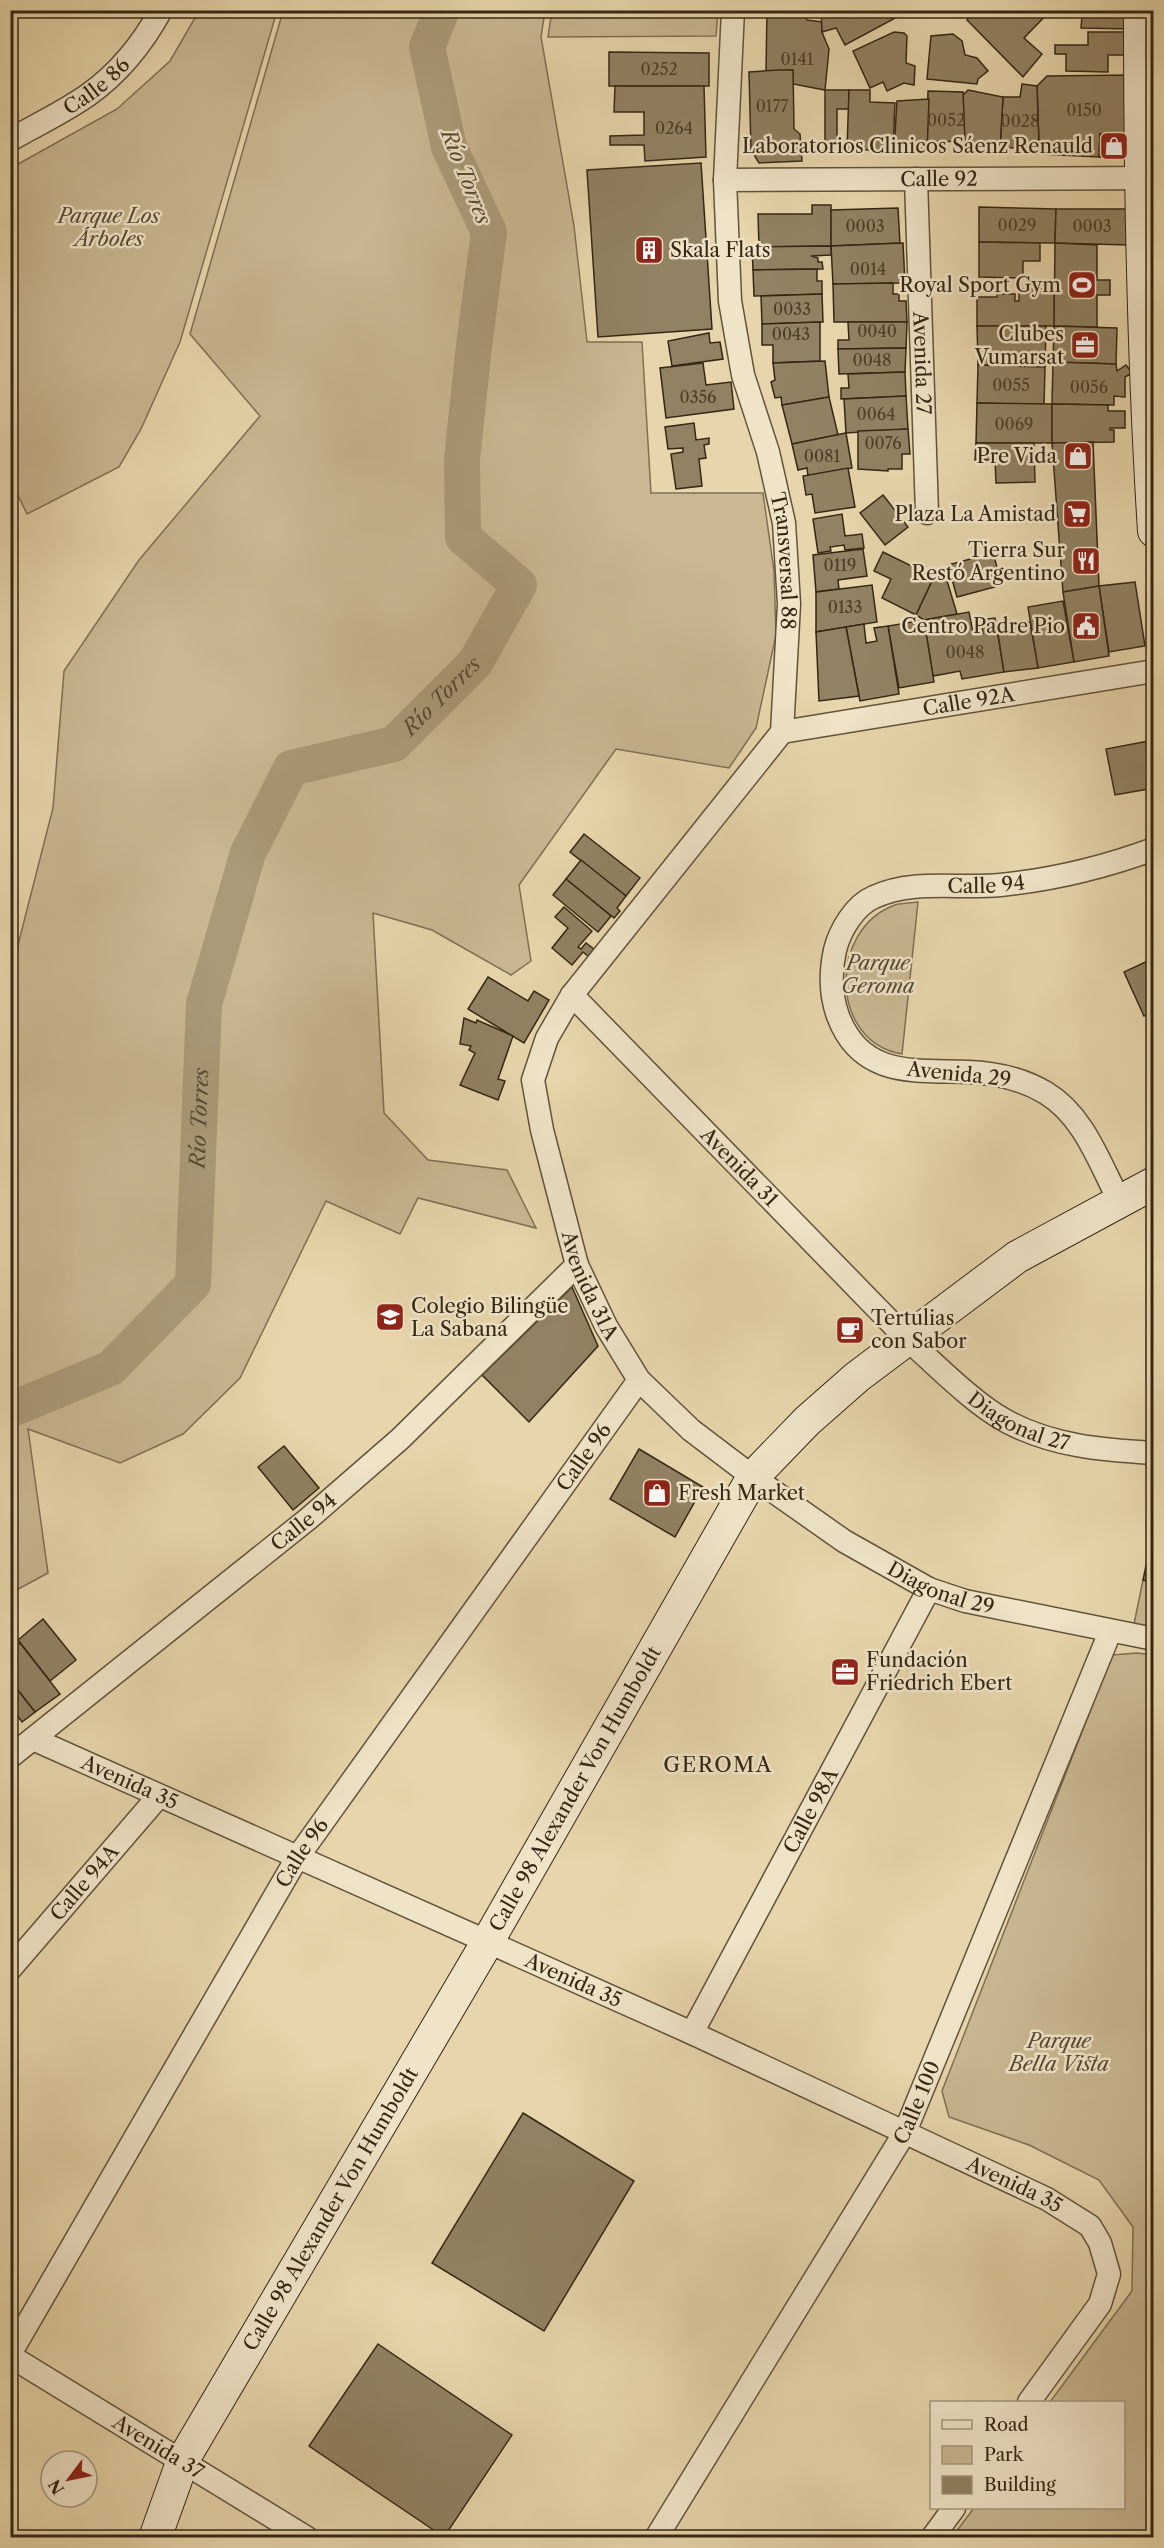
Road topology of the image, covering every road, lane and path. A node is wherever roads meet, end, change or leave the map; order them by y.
1 (161, 10) edge
2 (733, 10) edge
3 (1140, 10) edge
4 (1147, 93) edge
5 (10, 140) edge
6 (1147, 178) edge
7 (916, 179) junction
8 (725, 180) junction
9 (927, 513) dead end
10 (1154, 531) edge
11 (1154, 670) edge
12 (782, 732) junction
13 (1154, 849) edge
14 (838, 940) joint
15 (572, 995) junction
16 (1154, 1183) edge
17 (1119, 1200) junction
18 (577, 1265) junction
19 (906, 1339) junction
20 (639, 1380) junction
21 (1154, 1453) edge
22 (753, 1477) junction
23 (929, 1589) junction
24 (1110, 1632) junction
25 (1154, 1639) edge
26 (33, 1739) junction
27 (10, 1757) edge
28 (158, 1797) junction
29 (297, 1858) junction
30 (488, 1941) junction
31 (10, 1969) edge
32 (692, 2034) junction
33 (905, 2132) junction
34 (10, 2355) edge
35 (1030, 2401) edge
36 (183, 2460) junction
37 (953, 2509) edge
38 (154, 2538) edge
39 (307, 2538) edge
40 (656, 2538) edge
41 (932, 2538) edge

1 - 5 street, Calle 86
2 - 8 street, Transversal 88
3 - 4 street
4 - 6 street
6 - 7 street, Calle 92
6 - 10 street
7 - 8 street, Calle 92
7 - 9 street, Avenida 27
8 - 12 street, Transversal 88
11 - 12 street, Calle 92A
12 - 15 street
13 - 14 street, Calle 94
14 - 17 street, Avenida 29
15 - 18 street, Avenida 31A
15 - 19 street, Avenida 31
16 - 17 street, Calle 98 Alexander Von Humboldt
17 - 19 street, Calle 98 Alexander Von Humboldt
18 - 20 street, Avenida 31A
18 - 26 street, Calle 94
19 - 21 street, Diagonal 27
19 - 22 street, Calle 98 Alexander Von Humboldt
20 - 22 street, Avenida 31A
20 - 29 street, Calle 96
22 - 23 street, Diagonal 29
22 - 30 street, Calle 98 Alexander Von Humboldt
23 - 24 street, Diagonal 29
23 - 32 street, Calle 98A
24 - 25 street, Diagonal 29
24 - 33 street, Calle 100
26 - 27 street, Calle 94
26 - 28 street, Avenida 35
28 - 29 street, Avenida 35
28 - 31 street, Calle 94A
29 - 30 street, Avenida 35
29 - 34 street, Calle 96
30 - 32 street, Avenida 35
30 - 36 street, Calle 98 Alexander Von Humboldt
32 - 33 street, Avenida 35
33 - 35 street, Avenida 35
33 - 40 street, Calle 100
34 - 36 street, Avenida 37
36 - 38 street, Calle 98 Alexander Von Humboldt
36 - 39 street, Avenida 37
37 - 41 street

